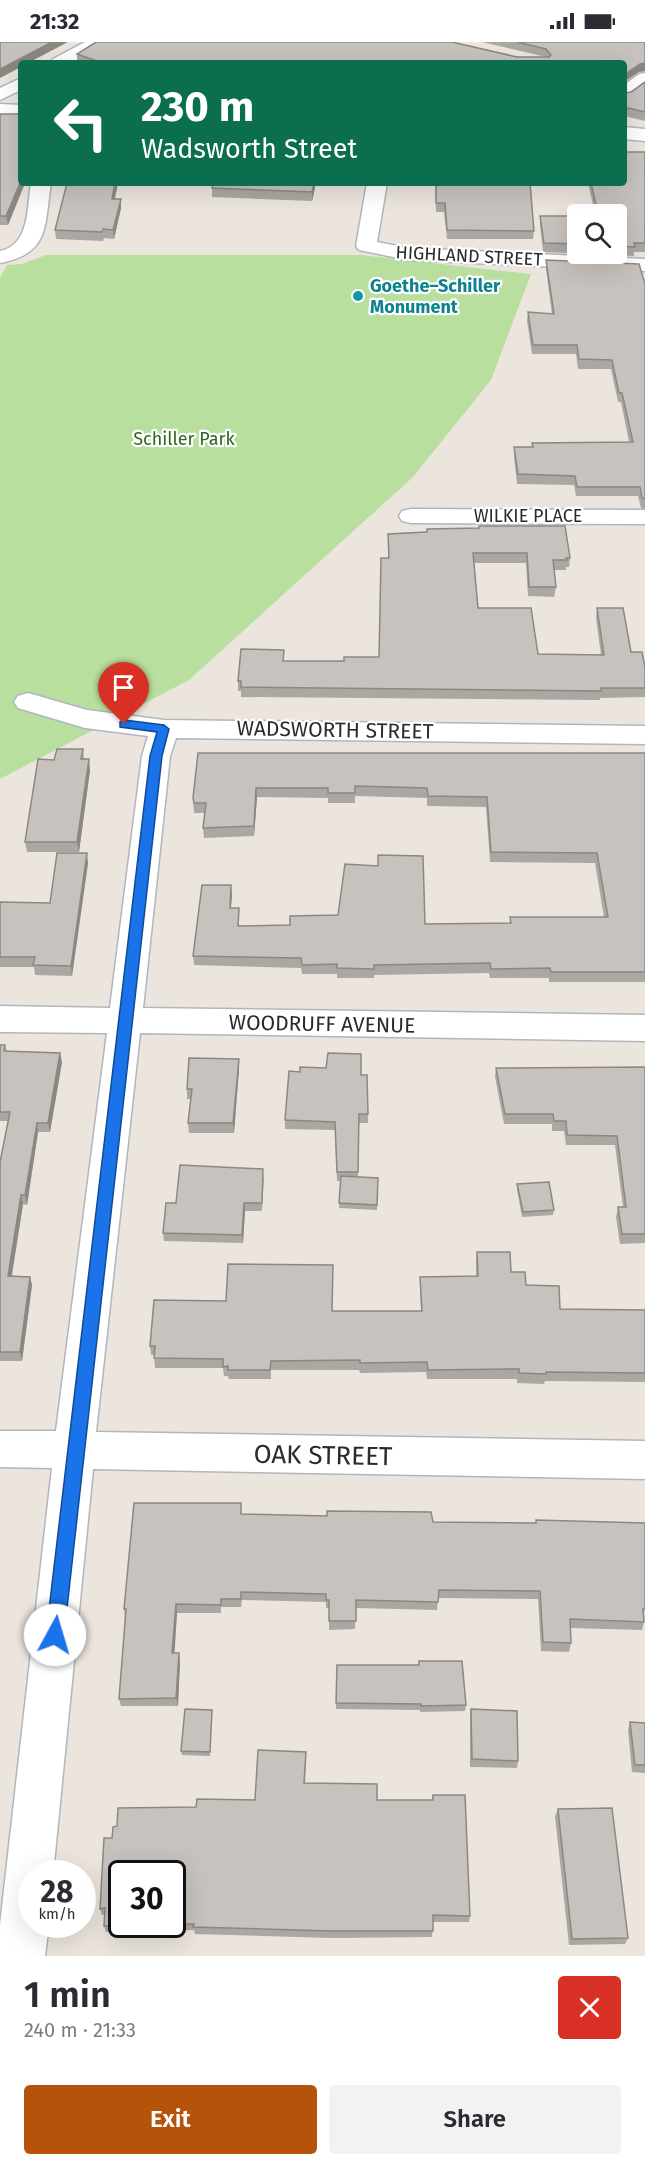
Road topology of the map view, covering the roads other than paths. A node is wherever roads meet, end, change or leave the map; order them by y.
1 (98, 42) edge
2 (65, 60) edge
3 (18, 85) edge
4 (0, 95) edge
5 (0, 109) edge
6 (18, 110) edge
7 (627, 133) edge
8 (645, 135) edge
9 (40, 186) edge
10 (376, 186) edge
11 (0, 257) edge
12 (645, 265) edge
13 (411, 516) dead end
14 (645, 517) edge
15 (28, 702) dead end
16 (164, 729) junction
17 (645, 735) edge
18 (0, 1019) edge
19 (126, 1022) junction
20 (645, 1028) edge
21 (0, 1449) edge
22 (74, 1450) junction
23 (645, 1460) edge
24 (21, 1956) edge

1 - 2 street
3 - 4 street
5 - 6 street
7 - 8 street
9 - 11 street
10 - 12 street, HIGHLAND STREET
13 - 14 street, WILKIE PLACE
15 - 16 street, WADSWORTH STREET
16 - 17 street, WADSWORTH STREET
16 - 19 street
18 - 19 street, WOODRUFF AVENUE
19 - 20 street, WOODRUFF AVENUE
19 - 22 street
21 - 22 street, OAK STREET
22 - 23 street, OAK STREET
22 - 24 street

